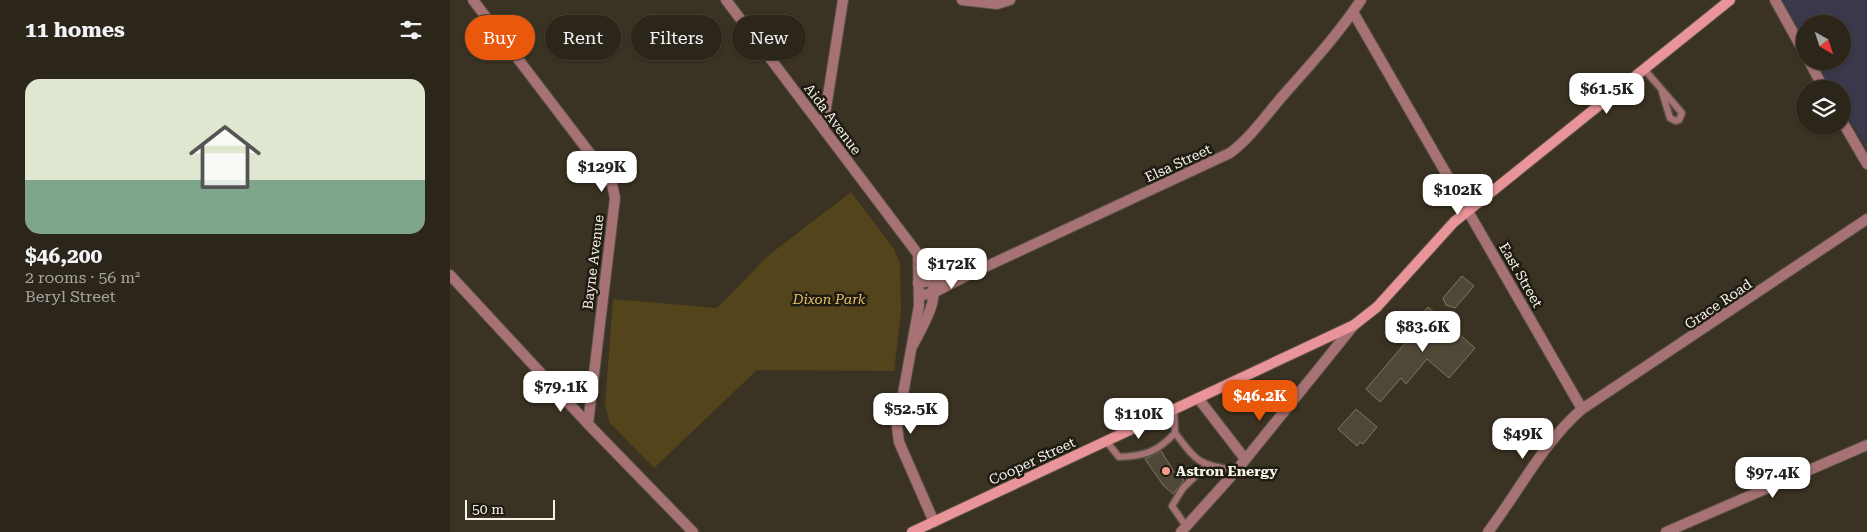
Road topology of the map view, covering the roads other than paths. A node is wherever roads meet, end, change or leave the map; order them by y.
1 (473, 0) edge
2 (726, 0) edge
3 (843, 0) edge
4 (962, 0) edge
5 (1010, 0) edge
6 (1361, 0) edge
7 (1730, 0) edge
8 (1775, 0) edge
9 (1353, 12) junction
10 (1796, 38) edge
11 (1644, 70) junction
12 (1662, 92) dead end
13 (823, 127) junction
14 (1850, 135) edge
15 (1867, 164) edge
16 (1469, 210) junction
17 (1867, 219) edge
18 (918, 255) junction
19 (450, 275) edge
20 (968, 275) junction
21 (933, 279) junction
22 (918, 282) junction
23 (935, 292) junction
24 (920, 296) junction
25 (1354, 325) junction
26 (913, 344) junction
27 (1198, 398) junction
28 (1174, 409) junction
29 (1582, 409) junction
30 (588, 424) junction
31 (1175, 433) junction
32 (1106, 441) junction
33 (1867, 445) edge
34 (1245, 459) junction
35 (1207, 465) junction
36 (1236, 471) junction
37 (934, 522) junction
38 (1183, 529) edge
39 (693, 532) edge
40 (912, 532) edge
41 (1488, 532) edge
42 (1666, 532) edge

1 - 30 street, Bayne Avenue
2 - 13 street, Aida Avenue
3 - 13 street
4 - 5 street
6 - 9 street
7 - 11 main road, Cooper Street
8 - 10 street
9 - 16 street, East Street
9 - 20 street, Elsa Street
11 - 12 lane
11 - 16 main road, Cooper Street
13 - 18 street, Aida Avenue
14 - 15 street
16 - 25 main road, Cooper Street
16 - 29 street, East Street
17 - 29 street, Grace Road
18 - 21 street, Aida Avenue
18 - 22 street, Aida Avenue
19 - 30 street
20 - 21 street, Elsa Street
20 - 23 street, Elsa Street
21 - 22 street, Elsa Street
21 - 23 street, Aida Avenue
22 - 24 street, Aida Avenue
23 - 24 street, Elsa Street
23 - 26 street, Aida Avenue
24 - 26 street, Aida Avenue
25 - 27 main road, Cooper Street
25 - 34 street
26 - 37 street, Aida Avenue
27 - 28 main road, Cooper Street
27 - 34 street
28 - 31 lane
28 - 32 main road, Cooper Street
29 - 41 street, Grace Road
30 - 39 street
31 - 32 lane
31 - 35 lane
32 - 37 main road, Cooper Street
33 - 42 street
34 - 36 street
35 - 36 lane
35 - 38 lane
36 - 38 street
37 - 40 main road, Cooper Street

